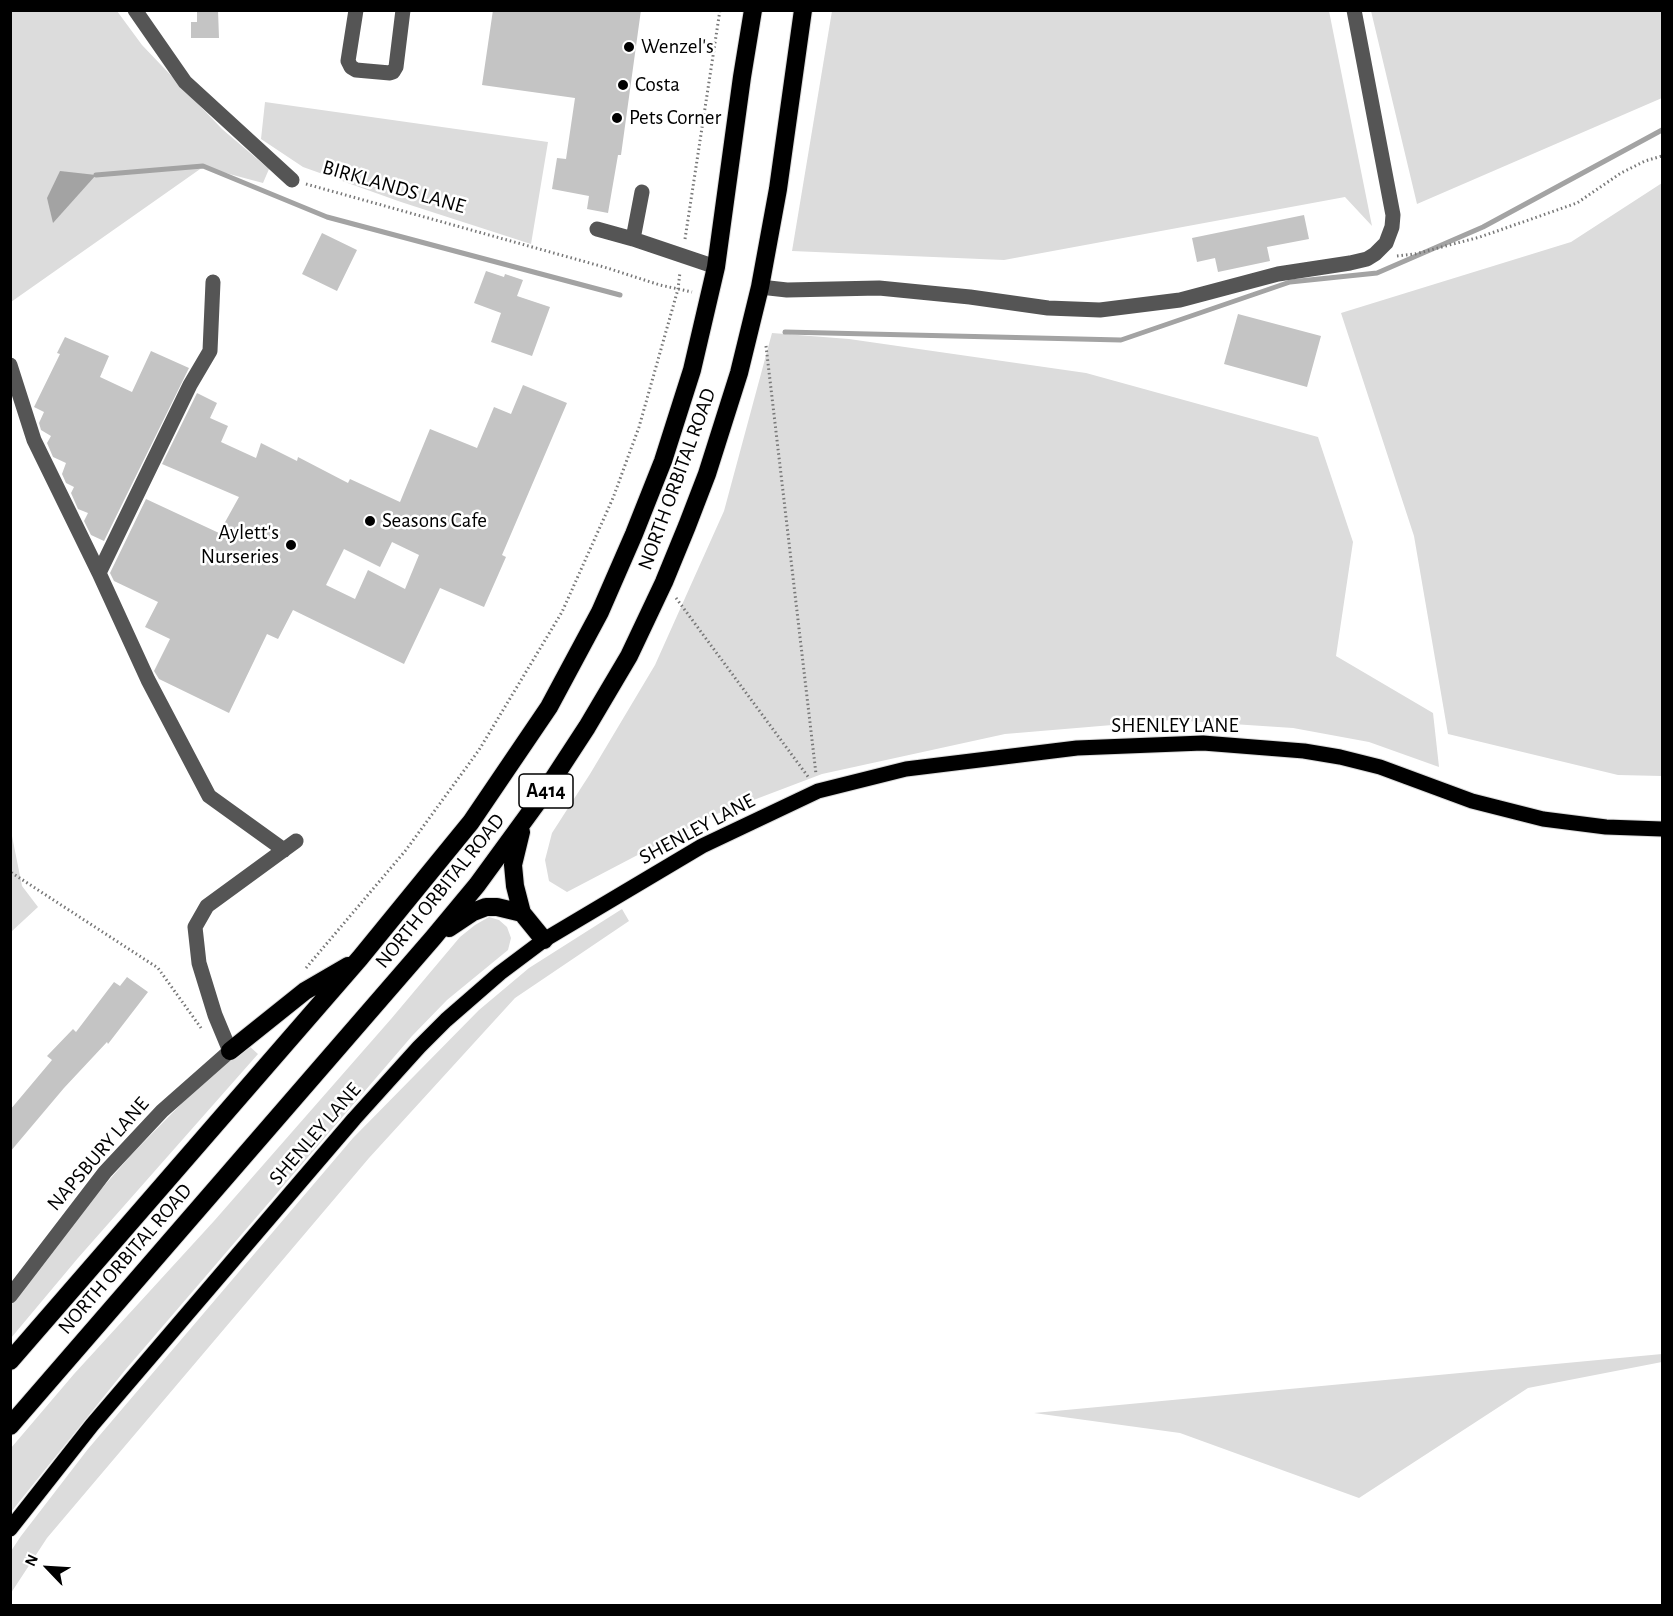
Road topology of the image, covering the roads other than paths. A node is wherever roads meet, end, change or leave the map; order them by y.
1 (135, 10) edge
2 (356, 10) edge
3 (403, 10) edge
4 (753, 10) edge
5 (803, 10) edge
6 (1354, 10) edge
7 (292, 180) road end
8 (642, 192) dead end
9 (597, 229) dead end
10 (633, 238) junction
11 (716, 267) junction
12 (213, 282) dead end
13 (760, 287) junction
14 (10, 365) edge
15 (99, 573) junction
16 (523, 824) junction
17 (1662, 829) edge
18 (522, 913) junction
19 (434, 938) junction
20 (544, 940) junction
21 (360, 958) junction
22 (230, 1051) junction
23 (10, 1296) edge
24 (10, 1361) edge
25 (10, 1426) edge
26 (10, 1529) edge

1 - 7 street, BIRKLANDS LANE
2 - 3 street
4 - 11 highway, NORTH ORBITAL ROAD / A414
5 - 13 highway, NORTH ORBITAL ROAD / A414
6 - 13 street
8 - 10 street
9 - 10 street
10 - 11 street
11 - 21 highway, NORTH ORBITAL ROAD / A414
12 - 15 street
13 - 16 highway, NORTH ORBITAL ROAD / A414
14 - 15 street
15 - 22 street
16 - 18 highway
16 - 19 highway, NORTH ORBITAL ROAD / A414
17 - 20 main road, SHENLEY LANE
18 - 19 highway
18 - 20 highway
19 - 25 highway, NORTH ORBITAL ROAD / A414
20 - 26 main road, SHENLEY LANE
21 - 22 highway
21 - 24 highway, NORTH ORBITAL ROAD / A414
22 - 23 street, NAPSBURY LANE

